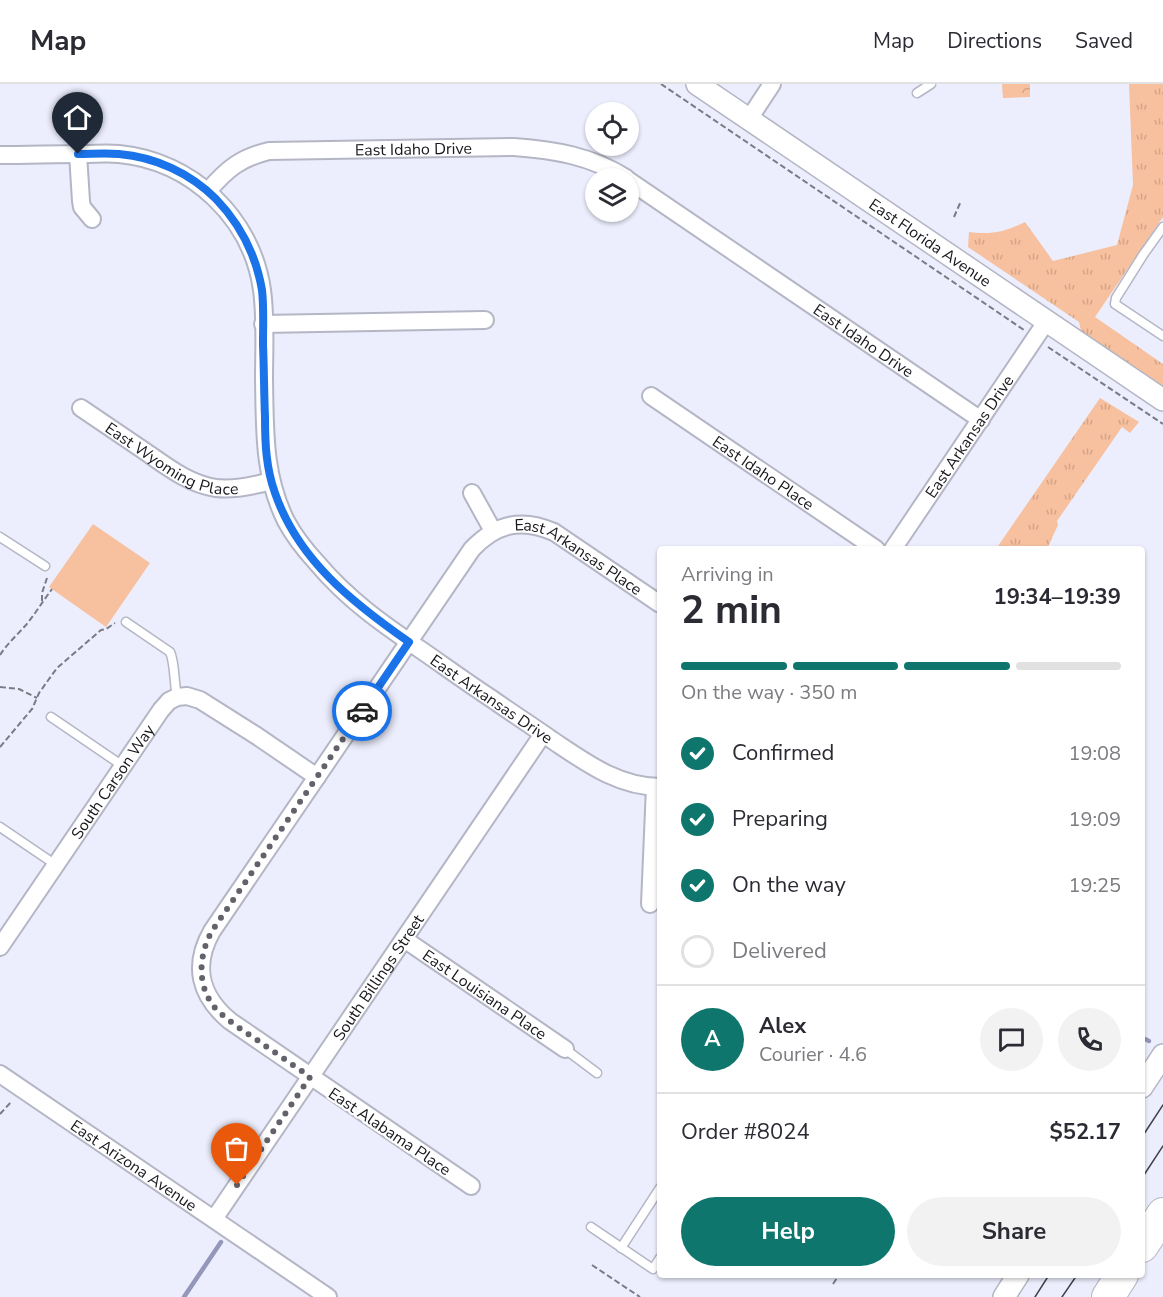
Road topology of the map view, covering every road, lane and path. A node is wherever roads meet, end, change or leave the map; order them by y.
1 (661, 84) edge
2 (697, 84) edge
3 (772, 84) edge
4 (931, 84) edge
5 (917, 93) dead end
6 (748, 119) junction
7 (78, 154) junction
8 (0, 155) edge
9 (608, 168) edge
10 (639, 187) edge
11 (208, 191) junction
12 (961, 201) dead end
13 (954, 217) dead end
14 (92, 219) dead end
15 (1163, 226) edge
16 (485, 320) dead end
17 (1046, 322) junction
18 (263, 324) junction
19 (1017, 326) dead end
20 (1163, 336) edge
21 (1057, 353) dead end
22 (651, 396) dead end
23 (1163, 400) edge
24 (81, 408) dead end
25 (981, 420) junction
26 (1163, 424) edge
27 (271, 481) junction
28 (472, 493) dead end
29 (493, 531) junction
30 (0, 537) edge
31 (872, 546) edge
32 (895, 546) edge
33 (45, 566) joint
34 (52, 589) dead end
35 (657, 602) edge
36 (42, 603) junction
37 (126, 622) joint
38 (104, 625) dead end
39 (101, 630) junction
40 (409, 642) junction
41 (0, 655) edge
42 (0, 687) edge
43 (177, 697) junction
44 (37, 698) junction
45 (51, 717) dead end
46 (543, 734) junction
47 (0, 747) edge
48 (123, 766) junction
49 (317, 777) junction
50 (657, 787) edge
51 (657, 802) edge
52 (0, 827) edge
53 (56, 865) junction
54 (650, 904) dead end
55 (404, 939) junction
56 (0, 947) edge
57 (565, 1049) joint
58 (1163, 1055) edge
59 (597, 1072) dead end
60 (0, 1074) edge
61 (310, 1077) junction
62 (1145, 1082) edge
63 (12, 1101) dead end
64 (0, 1114) edge
65 (471, 1186) dead end
66 (657, 1193) edge
67 (1163, 1214) edge
68 (214, 1219) junction
69 (591, 1227) dead end
70 (1145, 1241) edge
71 (621, 1248) junction
72 (657, 1262) edge
73 (592, 1265) dead end
74 (837, 1278) edge
75 (1016, 1278) edge
76 (1120, 1278) edge
77 (833, 1284) dead end
78 (328, 1297) edge
79 (640, 1297) edge
80 (1004, 1297) edge
81 (1107, 1297) edge

1 - 19 path
2 - 6 street, East Florida Avenue
3 - 6 street
4 - 5 lane
6 - 17 street, East Florida Avenue
7 - 8 street, East Arkansas Drive
7 - 11 street, East Arkansas Drive
7 - 14 street
9 - 11 street, East Idaho Drive
10 - 25 street, East Idaho Drive
11 - 18 street, East Arkansas Drive
12 - 13 path
15 - 20 lane
16 - 18 street
17 - 23 street, East Florida Avenue
17 - 25 street, East Arkansas Drive
18 - 27 street, East Arkansas Drive
21 - 26 path
22 - 31 street, East Idaho Place
24 - 27 street, East Wyoming Place
25 - 32 street, East Arkansas Drive
27 - 40 street, East Arkansas Drive
28 - 29 street, East Arkansas Place
29 - 35 street, East Arkansas Place
29 - 40 street, East Arkansas Place
30 - 33 lane
33 - 36 path
34 - 36 path
36 - 41 path
37 - 39 path
37 - 43 lane
38 - 39 path
39 - 44 path
40 - 46 street, East Arkansas Drive
40 - 49 street, East Arkansas Place
42 - 44 path
43 - 48 street, South Carson Way
43 - 49 street
44 - 47 path
45 - 48 lane
46 - 50 street, East Arkansas Drive
46 - 55 street, South Billings Street
48 - 53 street, South Carson Way
49 - 61 street, East Alabama Place
51 - 54 street, East Arkansas Drive
52 - 53 lane
53 - 56 street, South Carson Way
55 - 57 street, East Louisiana Place
55 - 61 street, South Billings Street
57 - 59 lane
58 - 62 street
60 - 68 street, East Arizona Avenue
61 - 65 street, East Alabama Place
61 - 68 street, South Billings Street
63 - 64 path
66 - 71 lane
67 - 70 highway
68 - 78 street, East Arizona Avenue
69 - 71 lane
71 - 72 lane
73 - 79 path
74 - 77 path
75 - 80 street
76 - 81 highway

